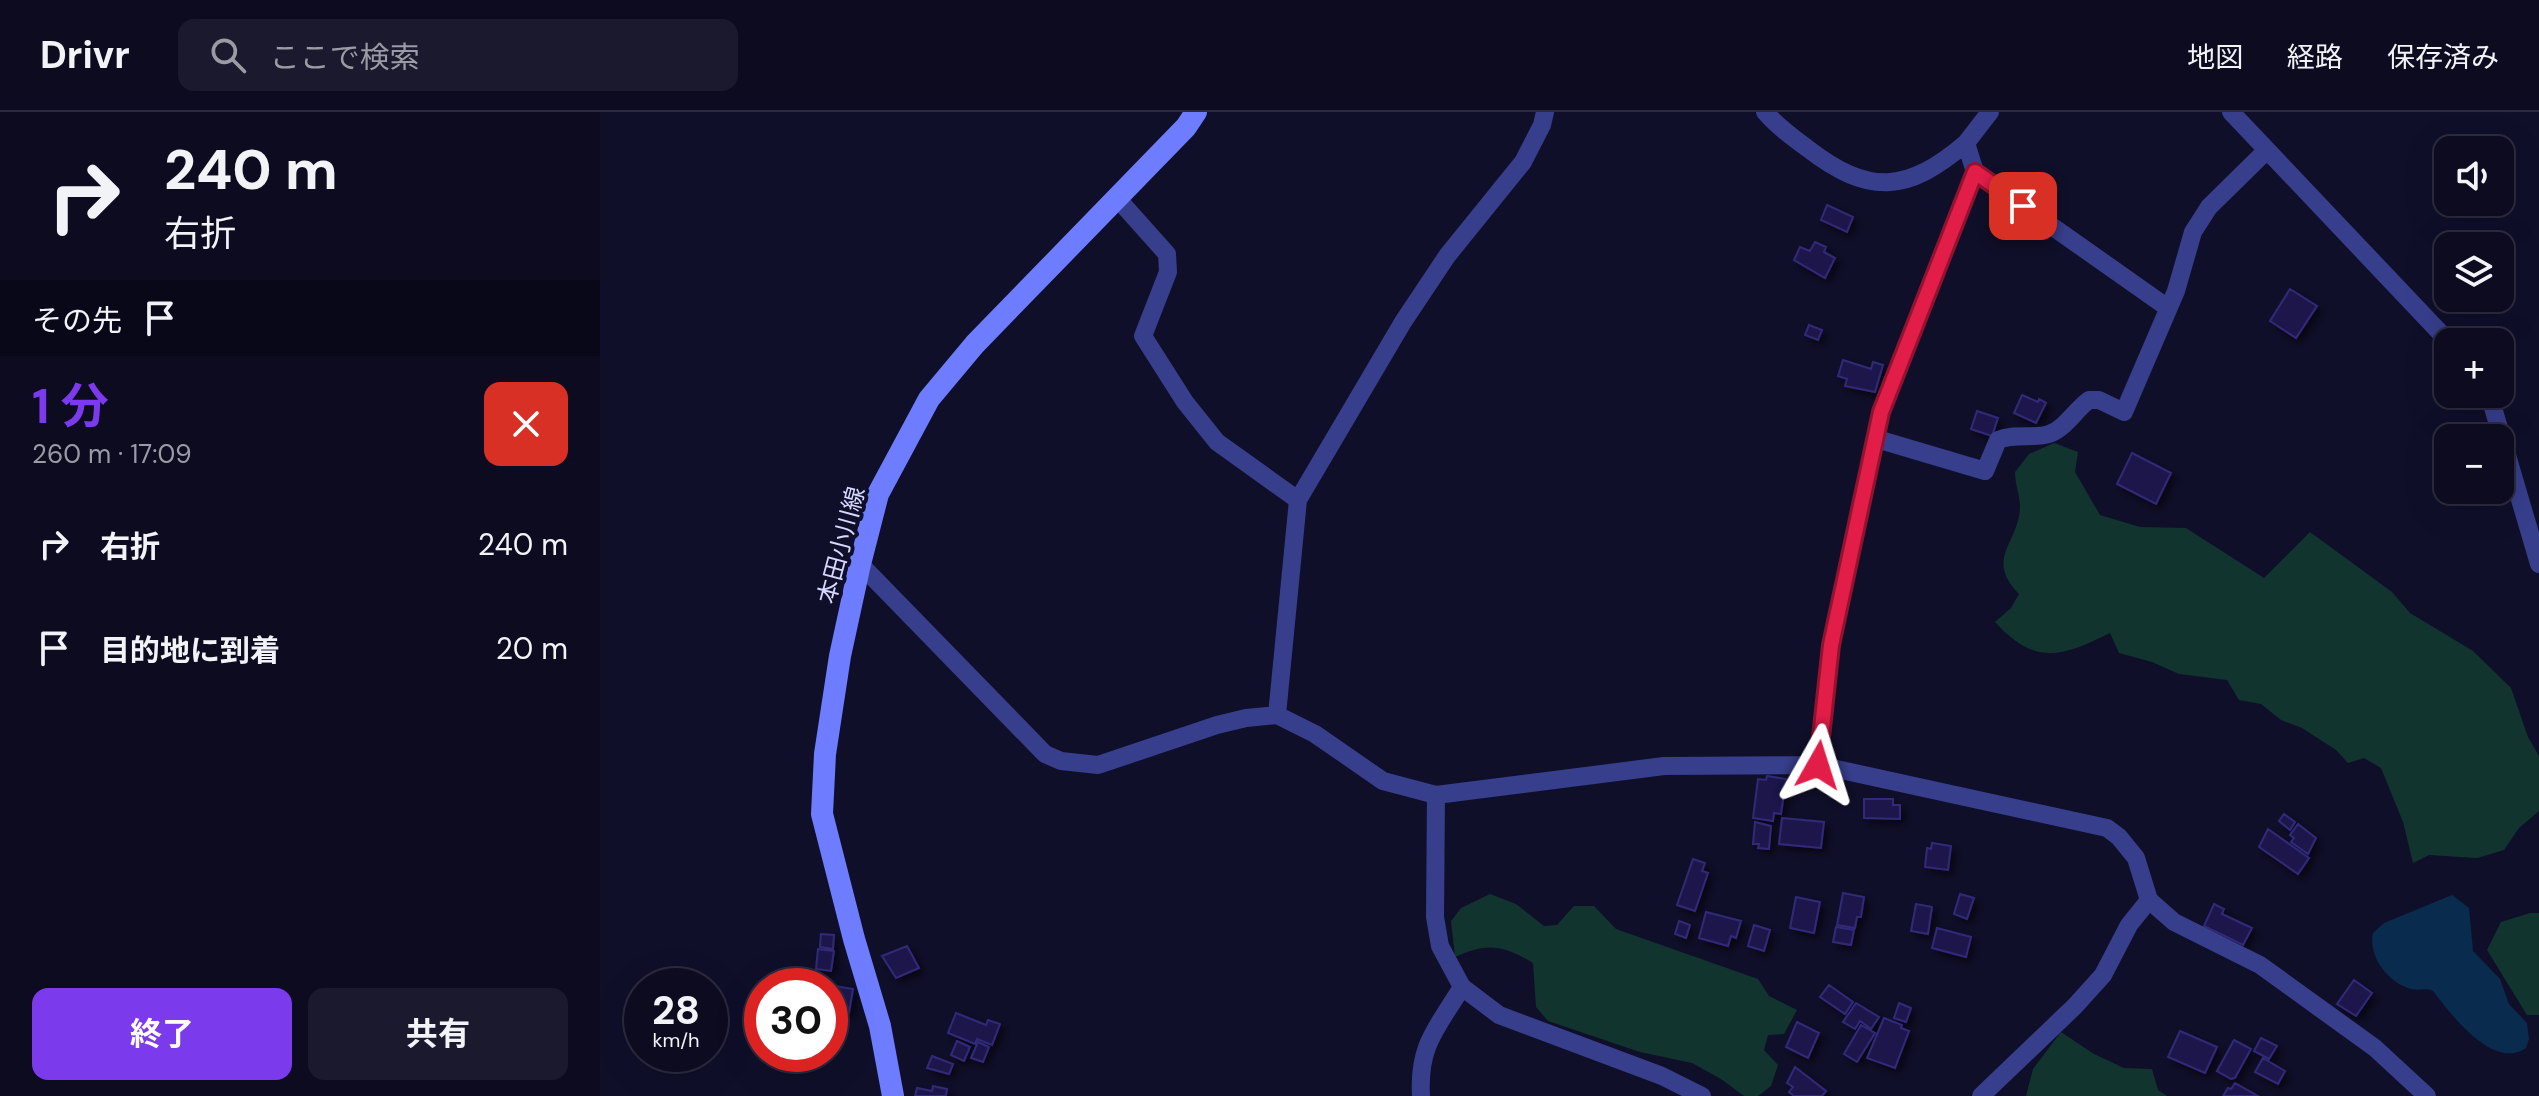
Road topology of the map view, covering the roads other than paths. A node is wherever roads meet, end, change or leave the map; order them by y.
1 (1196, 112) edge
2 (1545, 112) edge
3 (1765, 112) edge
4 (1990, 112) edge
5 (2231, 112) edge
6 (1966, 143) junction
7 (2267, 150) junction
8 (1975, 172) junction
9 (1117, 198) junction
10 (2168, 308) junction
11 (2436, 328) edge
12 (2493, 408) edge
13 (1877, 439) junction
14 (1298, 500) junction
15 (860, 564) junction
16 (2539, 564) edge
17 (1277, 715) junction
18 (1818, 765) junction
19 (1436, 795) junction
20 (2149, 900) junction
21 (1462, 987) junction
22 (893, 1096) edge
23 (1421, 1096) edge
24 (1702, 1096) edge
25 (1981, 1096) edge
26 (2427, 1096) edge

1 - 9 main road, 本田小川線
2 - 14 street
3 - 6 street
4 - 6 street
5 - 7 street
6 - 8 street
7 - 10 street
7 - 11 street
8 - 10 street
8 - 13 street
9 - 14 street
9 - 15 main road, 本田小川線
10 - 13 street
12 - 16 street
13 - 18 street
14 - 17 street
15 - 17 street
15 - 22 main road, 本田小川線
17 - 19 street
18 - 19 street
18 - 20 street
19 - 21 street
20 - 25 street
20 - 26 street
21 - 23 street
21 - 24 street

